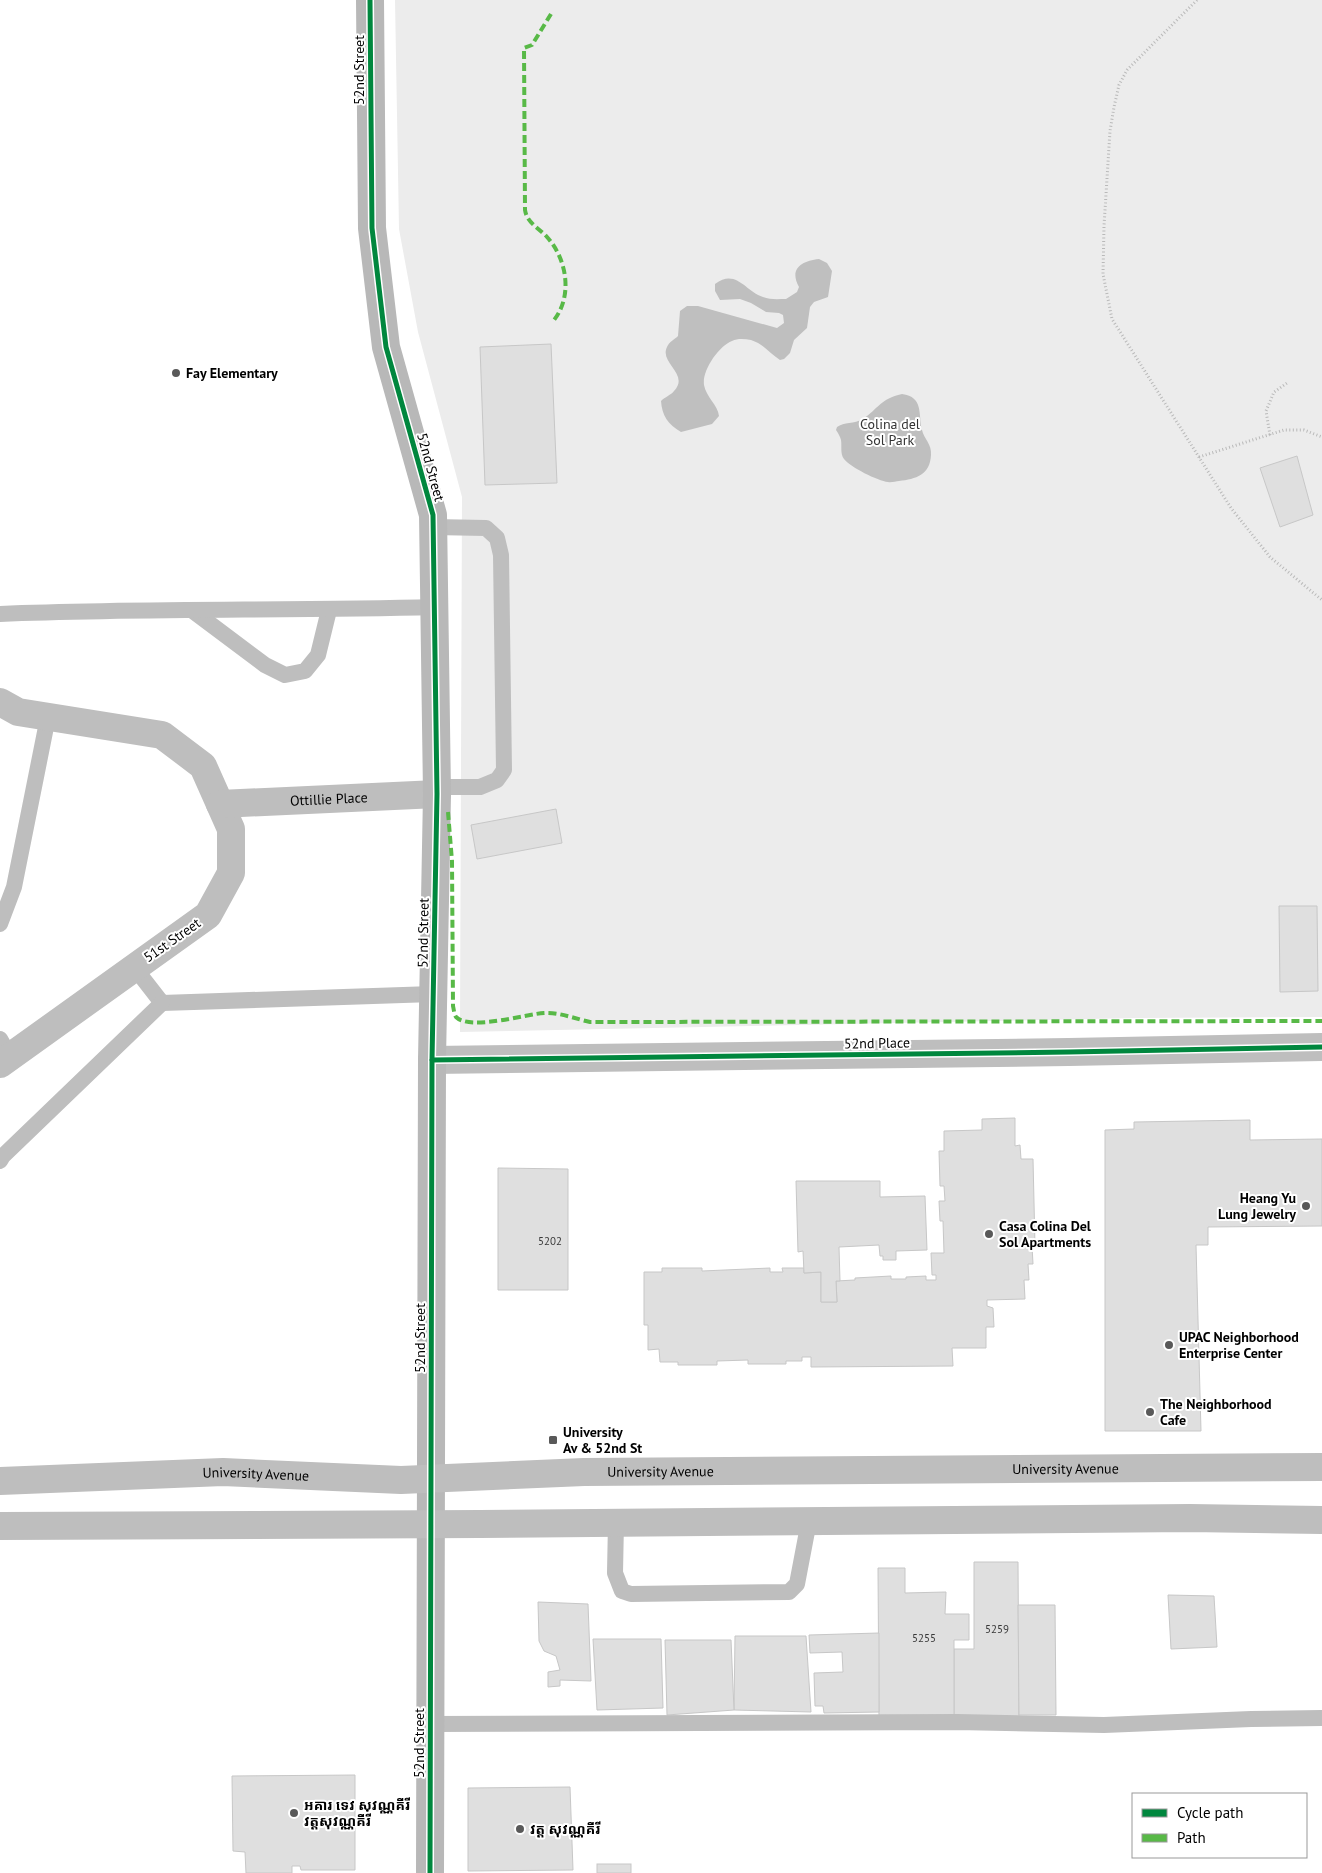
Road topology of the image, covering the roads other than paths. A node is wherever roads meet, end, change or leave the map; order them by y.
1 (370, 0) edge
2 (433, 527) junction
3 (434, 607) junction
4 (329, 610) junction
5 (193, 611) junction
6 (0, 614) edge
7 (0, 702) edge
8 (48, 717) junction
9 (437, 791) junction
10 (220, 804) junction
11 (0, 924) edge
12 (134, 967) junction
13 (434, 994) junction
14 (162, 1003) junction
15 (1322, 1047) edge
16 (3, 1053) edge
17 (432, 1060) junction
18 (0, 1161) edge
19 (1322, 1467) edge
20 (430, 1478) junction
21 (0, 1481) edge
22 (1322, 1520) edge
23 (809, 1521) junction
24 (616, 1522) junction
25 (430, 1524) junction
26 (0, 1526) edge
27 (1322, 1718) edge
28 (430, 1724) junction
29 (430, 1873) edge

1 - 2 street, 52nd Street
2 - 3 street, 52nd Street
2 - 9 lane
3 - 4 lane
3 - 9 street, 52nd Street
4 - 5 lane
4 - 5 lane
5 - 6 lane
7 - 8 main road, 51st Street
8 - 10 main road, 51st Street
8 - 11 lane
9 - 10 main road, Ottillie Place
9 - 13 street, 52nd Street
10 - 12 main road, 51st Street
12 - 14 lane
12 - 16 main road, 51st Street
13 - 14 lane
13 - 17 street, 52nd Street
14 - 18 lane
15 - 17 main road, 52nd Place
17 - 20 street, 52nd Street
19 - 20 main road, University Avenue
20 - 21 main road, University Avenue
20 - 25 street, 52nd Street
22 - 23 main road
23 - 24 main road
23 - 24 lane
24 - 25 main road
25 - 26 main road
25 - 28 street, 52nd Street
27 - 28 lane
28 - 29 street, 52nd Street

